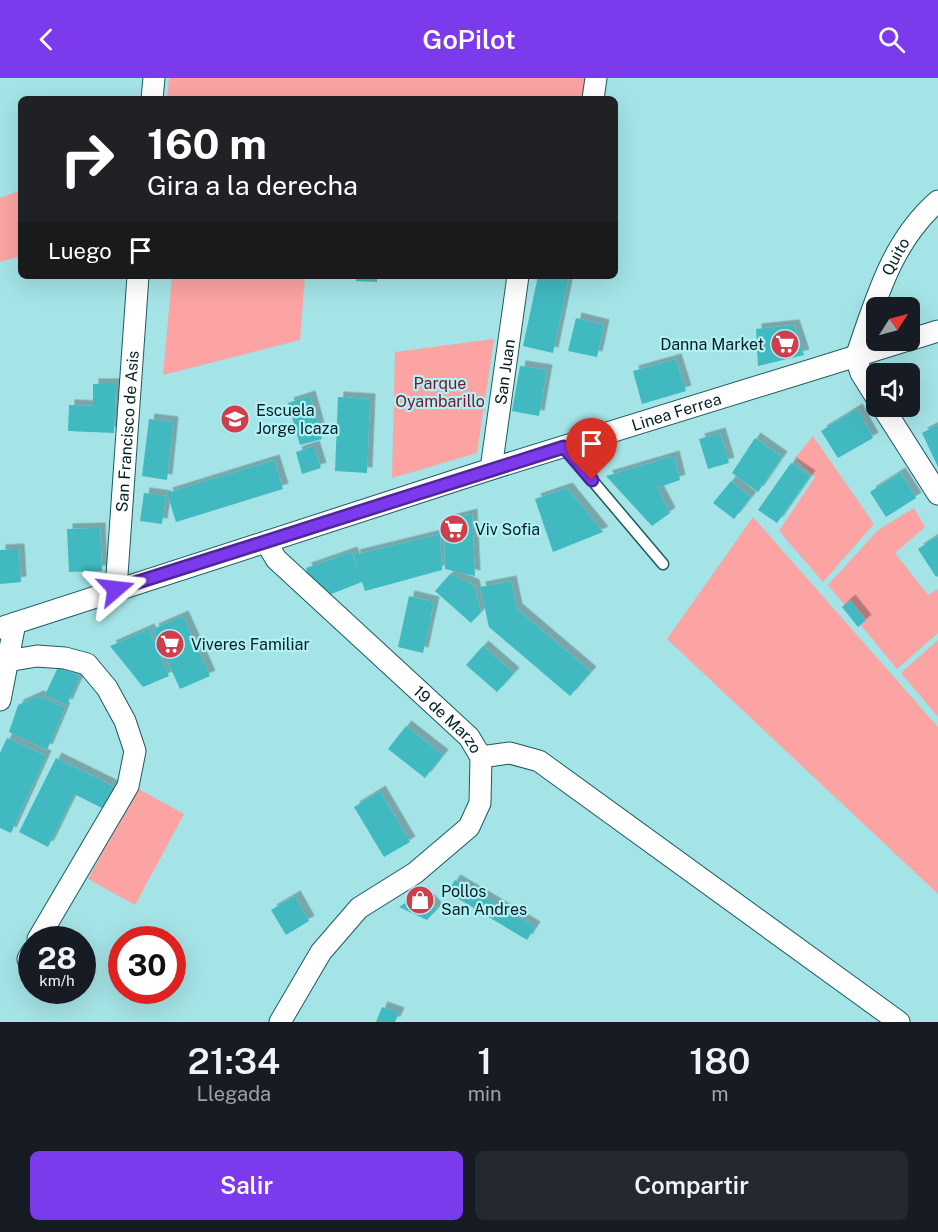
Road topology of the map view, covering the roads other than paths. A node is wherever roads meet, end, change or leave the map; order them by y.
1 (154, 78) edge
2 (596, 78) edge
3 (152, 96) edge
4 (593, 96) edge
5 (938, 201) edge
6 (138, 279) edge
7 (519, 279) edge
8 (938, 331) edge
9 (920, 336) edge
10 (874, 351) edge
11 (856, 357) junction
12 (866, 381) edge
13 (889, 417) edge
14 (564, 447) junction
15 (491, 469) junction
16 (938, 494) edge
17 (266, 542) junction
18 (663, 564) dead end
19 (116, 589) junction
20 (7, 626) edge
21 (8, 661) junction
22 (0, 700) edge
23 (481, 757) junction
24 (46, 926) edge
25 (280, 1022) edge
26 (899, 1022) edge

1 - 3 street
2 - 4 street
5 - 11 street, Quito
6 - 19 street, San Francisco de Asis
7 - 15 street, San Juan
8 - 9 street, Linea Ferrea
10 - 11 street, Linea Ferrea
11 - 12 street
11 - 14 street, Linea Ferrea
13 - 16 street
14 - 15 street, Linea Ferrea
14 - 18 lane
15 - 17 street, Linea Ferrea
17 - 19 street, Linea Ferrea
17 - 23 street, 19 de Marzo
19 - 20 street, Linea Ferrea
20 - 21 street
21 - 22 street
21 - 24 street
23 - 25 street, 19 de Marzo
23 - 26 street

